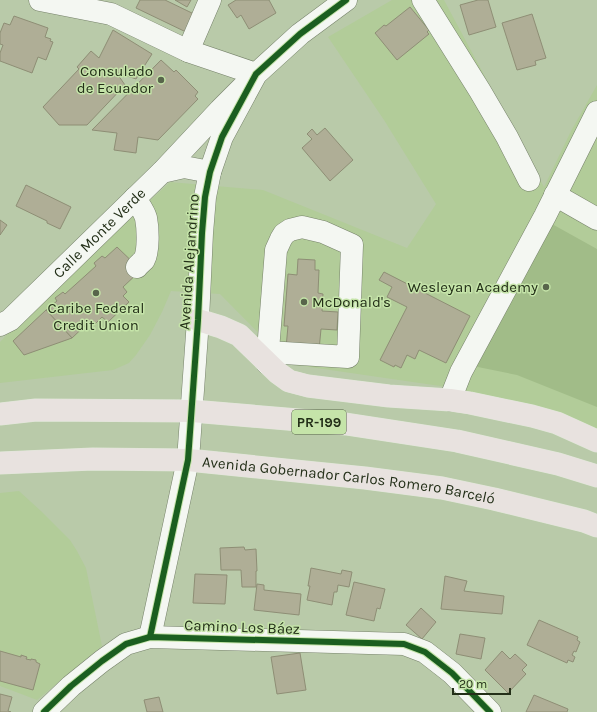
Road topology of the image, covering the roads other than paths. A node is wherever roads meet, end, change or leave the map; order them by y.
1 (40, 0) edge
2 (210, 0) edge
3 (346, 0) edge
4 (423, 0) edge
5 (108, 7) edge
6 (188, 51) junction
7 (256, 74) junction
8 (597, 112) edge
9 (162, 172) junction
10 (210, 172) junction
11 (529, 180) dead end
12 (555, 195) junction
13 (135, 198) junction
14 (597, 218) edge
15 (137, 267) dead end
16 (198, 320) junction
17 (0, 325) edge
18 (267, 358) junction
19 (450, 400) junction
20 (192, 411) junction
21 (0, 414) edge
22 (597, 441) edge
23 (188, 460) junction
24 (0, 463) edge
25 (597, 476) edge
26 (597, 526) edge
27 (150, 637) junction
28 (44, 712) edge
29 (490, 712) edge

1 - 5 street
2 - 6 street
3 - 7 street, Avenida Alejandrino
4 - 11 street
5 - 6 street
6 - 7 street
7 - 9 street, Calle Monte Verde
7 - 10 street, Avenida Alejandrino
8 - 12 street
9 - 10 street
9 - 13 street, Calle Monte Verde
10 - 16 street, Avenida Alejandrino
12 - 14 street
12 - 19 street
13 - 15 street
13 - 17 street, Calle Monte Verde
16 - 18 main road
16 - 20 street, Avenida Alejandrino
18 - 18 street
18 - 19 main road
19 - 22 main road
20 - 21 main road, PR-199
20 - 23 street, Avenida Alejandrino
20 - 25 main road, PR-199
23 - 24 main road, Avenida Gobernador Carlos Romero Barceló
23 - 26 main road, Avenida Gobernador Carlos Romero Barceló
23 - 27 street
27 - 28 street, Camino Los Báez
27 - 29 street, Camino Los Báez

